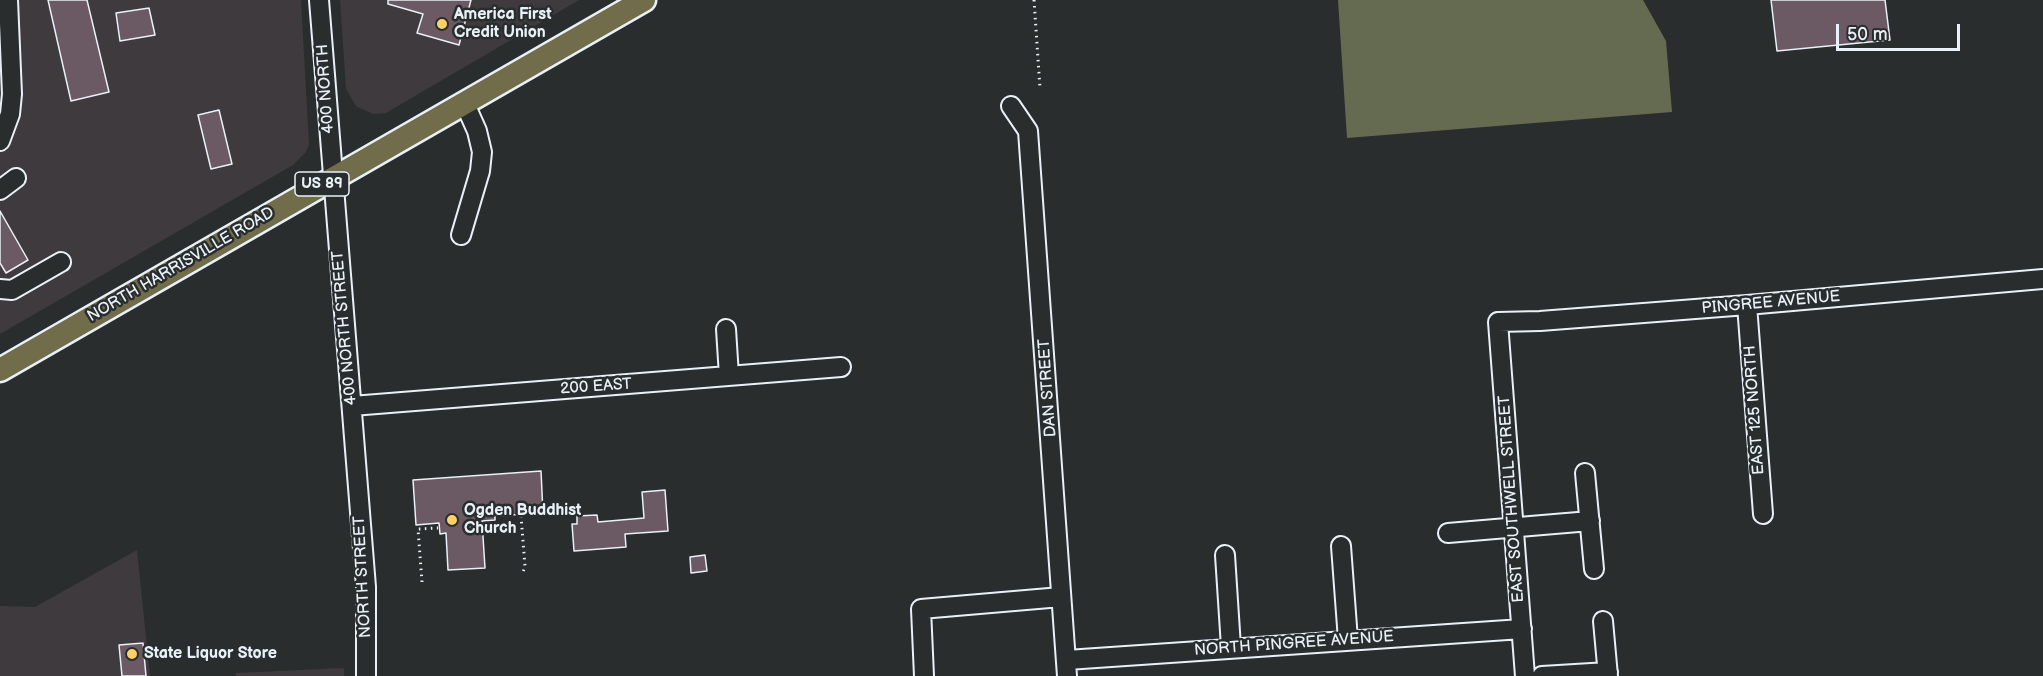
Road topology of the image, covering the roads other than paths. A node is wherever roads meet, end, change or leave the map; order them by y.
1 (8, 0) edge
2 (319, 0) edge
3 (644, 0) edge
4 (465, 104) junction
5 (1011, 106) dead end
6 (0, 141) edge
7 (16, 177) dead end
8 (332, 178) junction
9 (0, 190) edge
10 (461, 235) dead end
11 (61, 262) dead end
12 (2043, 279) edge
13 (0, 290) edge
14 (1747, 306) junction
15 (1498, 322) joint
16 (726, 329) dead end
17 (840, 367) dead end
18 (0, 370) edge
19 (729, 376) junction
20 (352, 406) junction
21 (1586, 473) dead end
22 (358, 478) joint
23 (1763, 514) dead end
24 (1590, 521) junction
25 (1514, 527) junction
26 (1448, 533) dead end
27 (1341, 546) dead end
28 (1225, 555) dead end
29 (1593, 568) dead end
30 (1061, 597) junction
31 (1603, 621) dead end
32 (1522, 629) junction
33 (1348, 640) junction
34 (1231, 647) junction
35 (1067, 668) edge
36 (1608, 674) edge
37 (366, 676) edge
38 (924, 676) edge
39 (1525, 676) edge
40 (1542, 676) edge

1 - 6 street
2 - 8 street, 400 NORTH
3 - 4 main road, NORTH HARRISVILLE ROAD / US 89
4 - 8 main road, NORTH HARRISVILLE ROAD / US 89
4 - 10 street
5 - 30 street, DAN STREET
7 - 9 street
8 - 18 main road, NORTH HARRISVILLE ROAD / US 89
8 - 20 street, 400 NORTH STREET
11 - 13 street
12 - 14 street, PINGREE AVENUE
14 - 15 street, PINGREE AVENUE
14 - 23 street, EAST 125 NORTH
15 - 25 street, EAST SOUTHWELL STREET
16 - 19 street
17 - 19 street, 200 EAST
19 - 20 street, 200 EAST
20 - 22 street, 400 NORTH STREET
21 - 24 street
22 - 37 street, NORTH STREET
24 - 25 street
24 - 29 street
25 - 26 street
25 - 32 street, EAST SOUTHWELL STREET
27 - 33 street
28 - 34 street
30 - 35 street, DAN STREET
30 - 38 street
31 - 36 street
32 - 33 street, NORTH PINGREE AVENUE
32 - 39 street, EAST SOUTHWELL STREET
33 - 34 street, NORTH PINGREE AVENUE
34 - 35 street, NORTH PINGREE AVENUE
36 - 40 street

